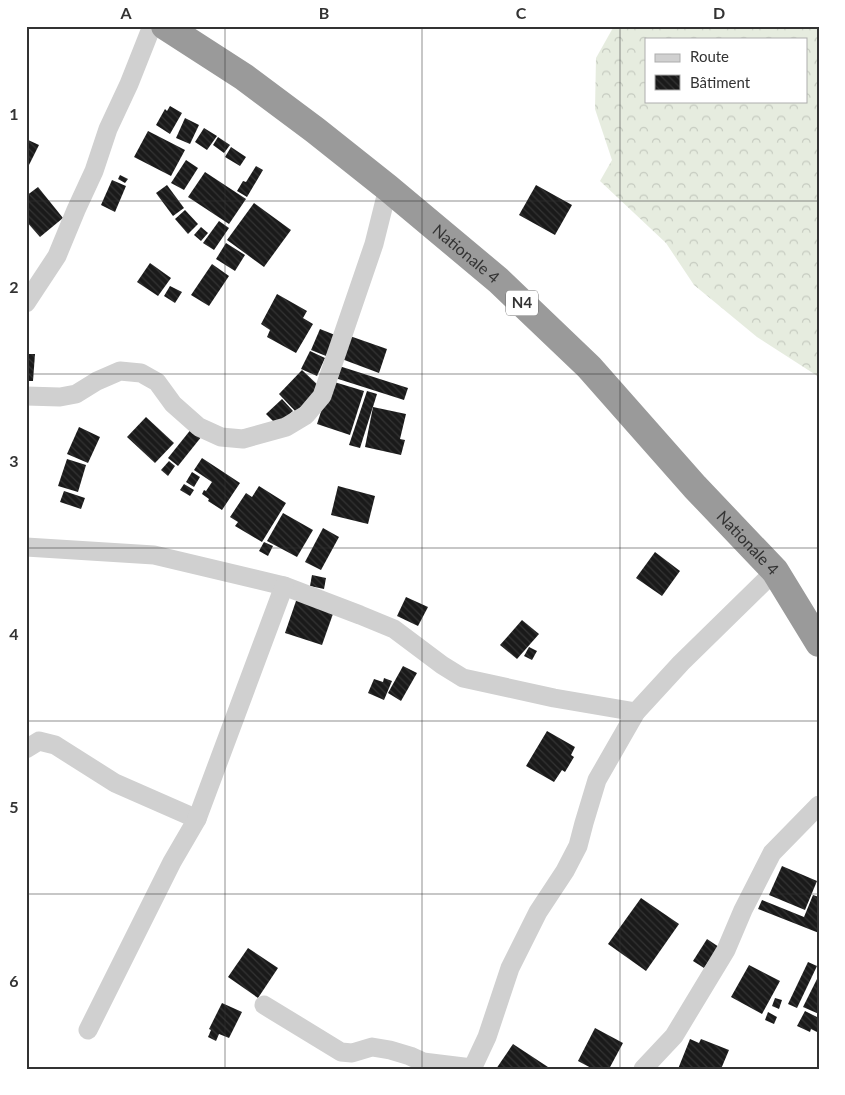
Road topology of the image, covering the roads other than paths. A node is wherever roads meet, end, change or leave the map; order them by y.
1 (152, 26) edge
2 (165, 26) edge
3 (388, 188) junction
4 (26, 303) edge
5 (26, 396) edge
6 (26, 547) edge
7 (775, 571) junction
8 (284, 586) junction
9 (819, 643) edge
10 (636, 712) junction
11 (26, 749) edge
12 (819, 805) edge
13 (197, 819) junction
14 (264, 1005) dead end
15 (88, 1030) dead end
16 (472, 1068) edge
17 (643, 1069) edge

1 - 4 street
2 - 3 highway, Nationale 4 / N4
3 - 5 street
3 - 7 highway, Nationale 4 / N4
6 - 8 street
7 - 9 highway, Nationale 4 / N4
7 - 10 street
8 - 10 street
8 - 13 street
10 - 16 street
11 - 13 street
12 - 17 street
13 - 15 street
14 - 16 street

